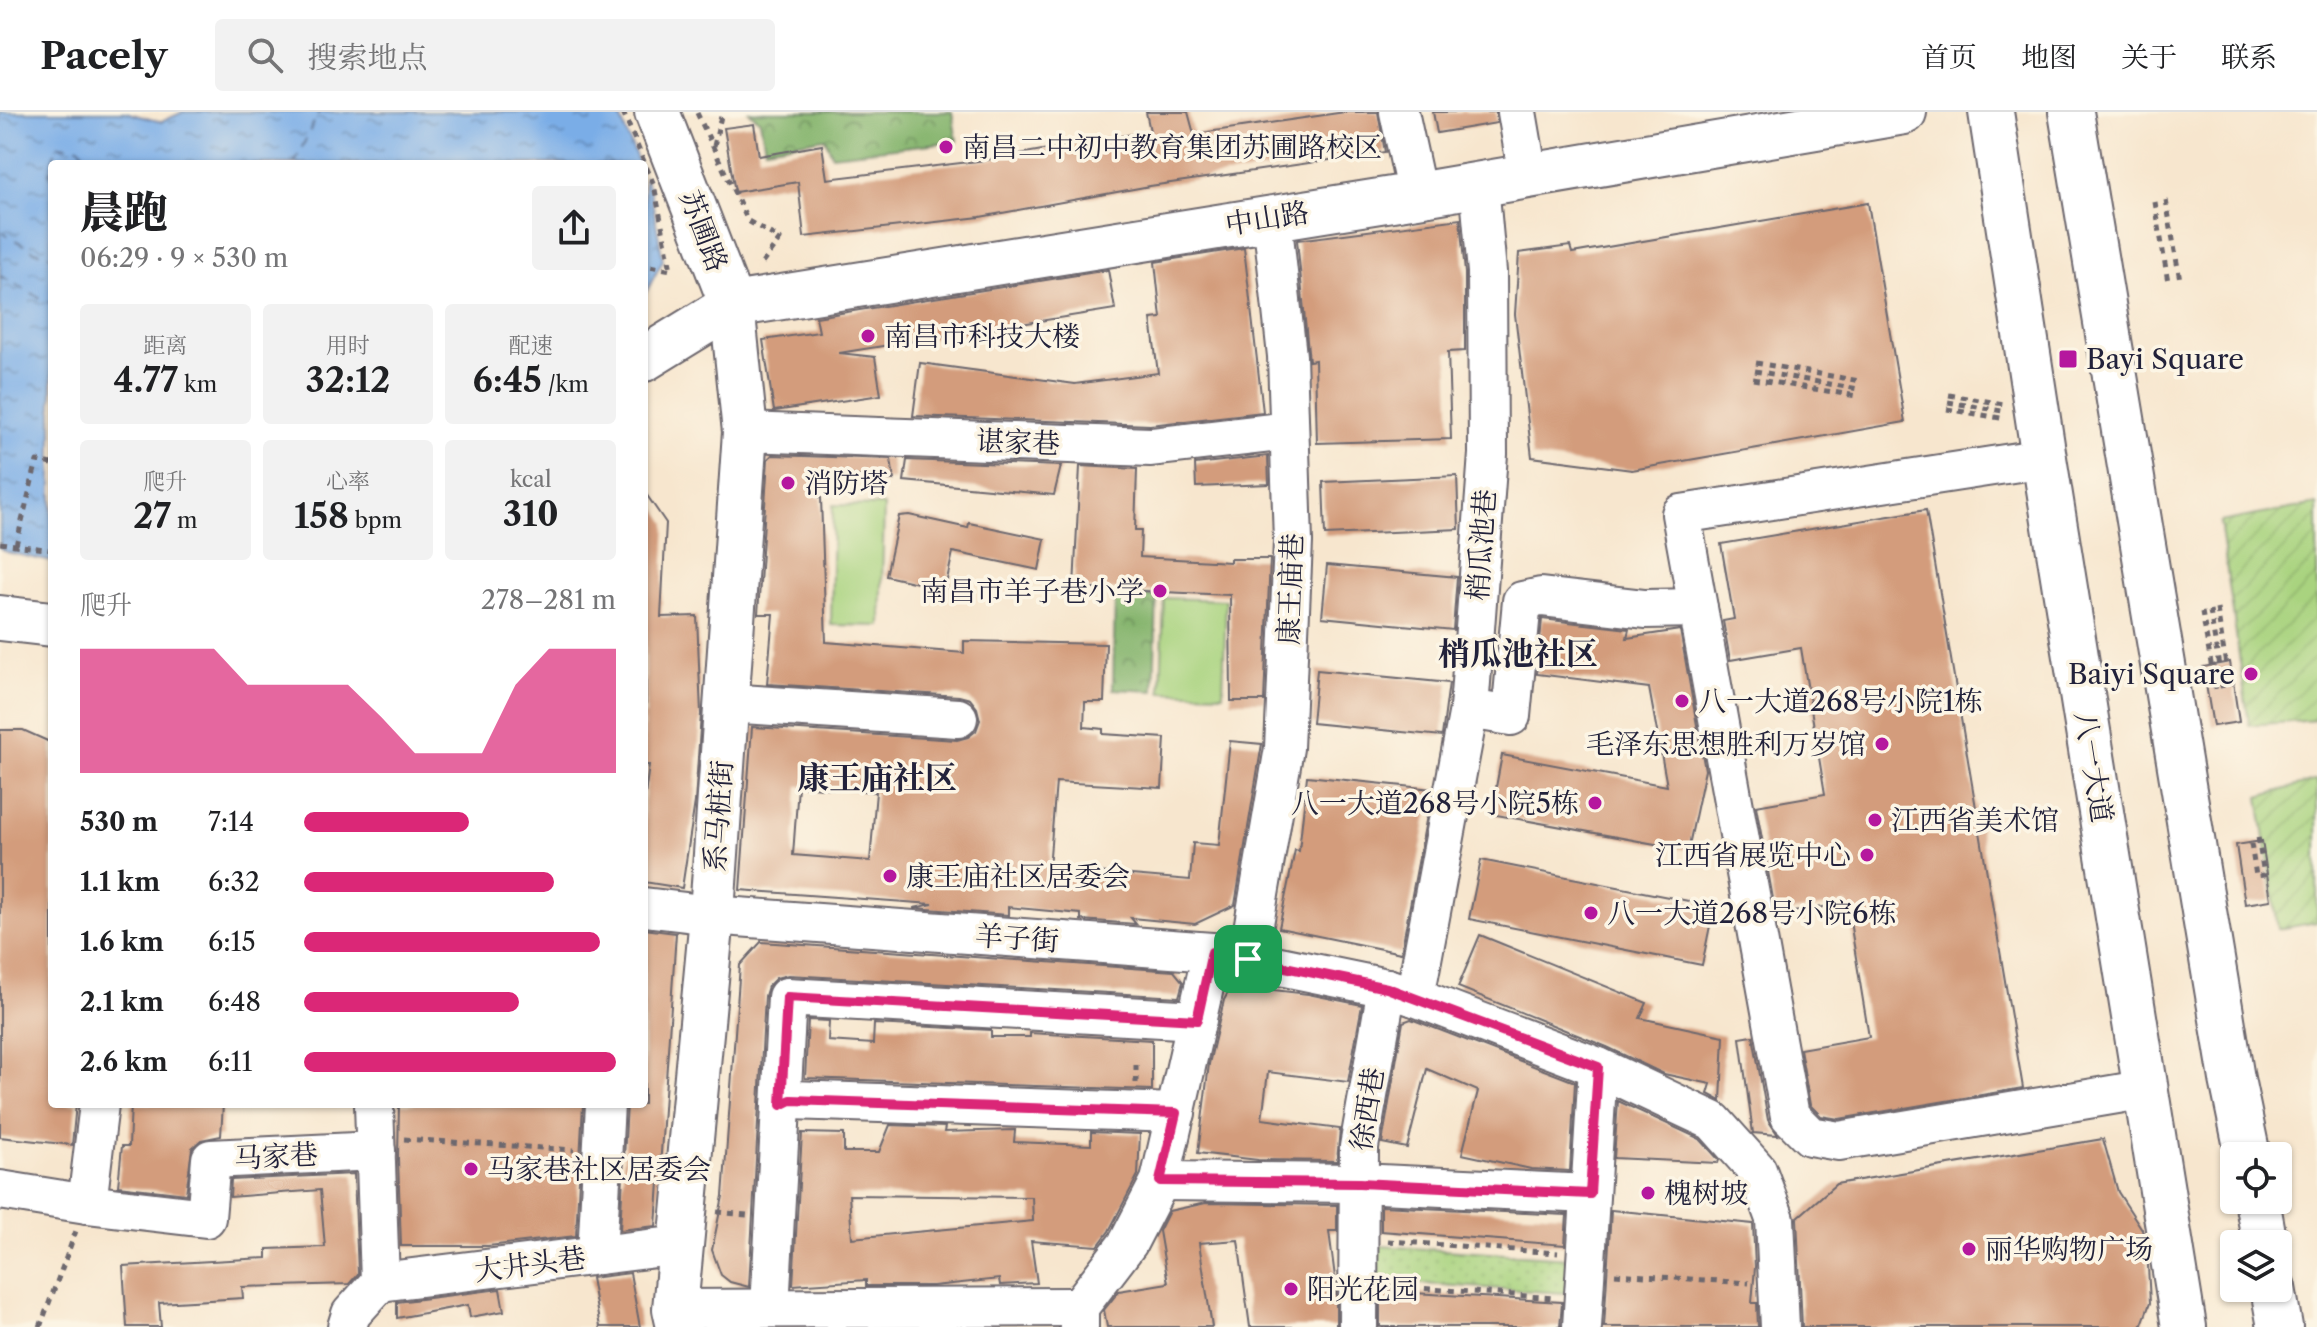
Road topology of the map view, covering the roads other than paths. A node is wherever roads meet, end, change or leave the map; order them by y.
1 (657, 112) edge
2 (1399, 112) edge
3 (1517, 112) edge
4 (1904, 112) edge
5 (1991, 112) edge
6 (2071, 112) edge
7 (1528, 176) junction
8 (1479, 184) junction
9 (1417, 195) junction
10 (1272, 217) junction
11 (732, 305) junction
12 (648, 357) edge
13 (1289, 431) junction
14 (745, 432) junction
15 (2044, 458) junction
16 (1698, 608) junction
17 (0, 618) edge
18 (48, 624) edge
19 (726, 703) junction
20 (1469, 709) junction
21 (958, 718) dead end
22 (648, 907) edge
23 (711, 915) junction
24 (1230, 956) junction
25 (1401, 993) junction
26 (1197, 1020) junction
27 (1598, 1067) junction
28 (2147, 1089) junction
29 (781, 1105) junction
30 (99, 1108) edge
31 (605, 1108) edge
32 (1176, 1113) junction
33 (375, 1131) edge
34 (2245, 1142) edge
35 (1160, 1181) junction
36 (1359, 1183) junction
37 (0, 1190) edge
38 (1590, 1194) junction
39 (87, 1204) junction
40 (682, 1227) junction
41 (597, 1255) junction
42 (380, 1282) junction
43 (1585, 1288) edge
44 (2276, 1302) edge
45 (770, 1308) junction
46 (1079, 1317) edge
47 (677, 1318) edge
48 (347, 1327) edge
49 (1358, 1327) edge
50 (1780, 1327) edge
51 (2184, 1327) edge
52 (2280, 1327) edge

1 - 11 main road, 苏圃路
2 - 9 street
3 - 7 street
4 - 7 main road, 中山路
5 - 15 main road, 八一大道
6 - 34 main road
7 - 8 main road, 中山路
8 - 9 main road, 中山路
8 - 20 street, 梢瓜池巷
9 - 10 main road, 中山路
10 - 11 main road, 中山路
10 - 13 street, 康王庙巷
11 - 12 main road, 中山路
11 - 14 main road, 系马桩街
13 - 14 street, 谌家巷
13 - 24 street, 康王庙巷
14 - 19 main road, 系马桩街
15 - 16 street
15 - 28 main road, 八一大道
16 - 20 street
16 - 28 street
17 - 18 main road
19 - 21 street
19 - 23 main road, 系马桩街
20 - 25 street, 梢瓜池巷
22 - 23 street, 羊子街
23 - 24 street, 羊子街
23 - 40 main road, 系马桩街
24 - 25 street, 羊子街
24 - 26 street, 康王庙巷
25 - 27 street, 羊子街
25 - 36 street, 徐西巷
26 - 29 street
26 - 32 street, 康王庙巷
27 - 38 street
27 - 50 street, 羊子街
28 - 51 main road, 八一大道
29 - 32 street
29 - 45 street
30 - 39 street
31 - 41 street
32 - 35 street, 康王庙巷
33 - 39 street, 马家巷
33 - 42 street
35 - 36 street
35 - 46 street, 康王庙巷
36 - 38 street
36 - 49 street, 徐西巷
37 - 39 street
38 - 43 street
40 - 41 street, 大井头巷
40 - 47 main road, 系马桩街
41 - 42 street, 大井头巷
42 - 48 street
44 - 52 main road
45 - 46 street
45 - 47 street

